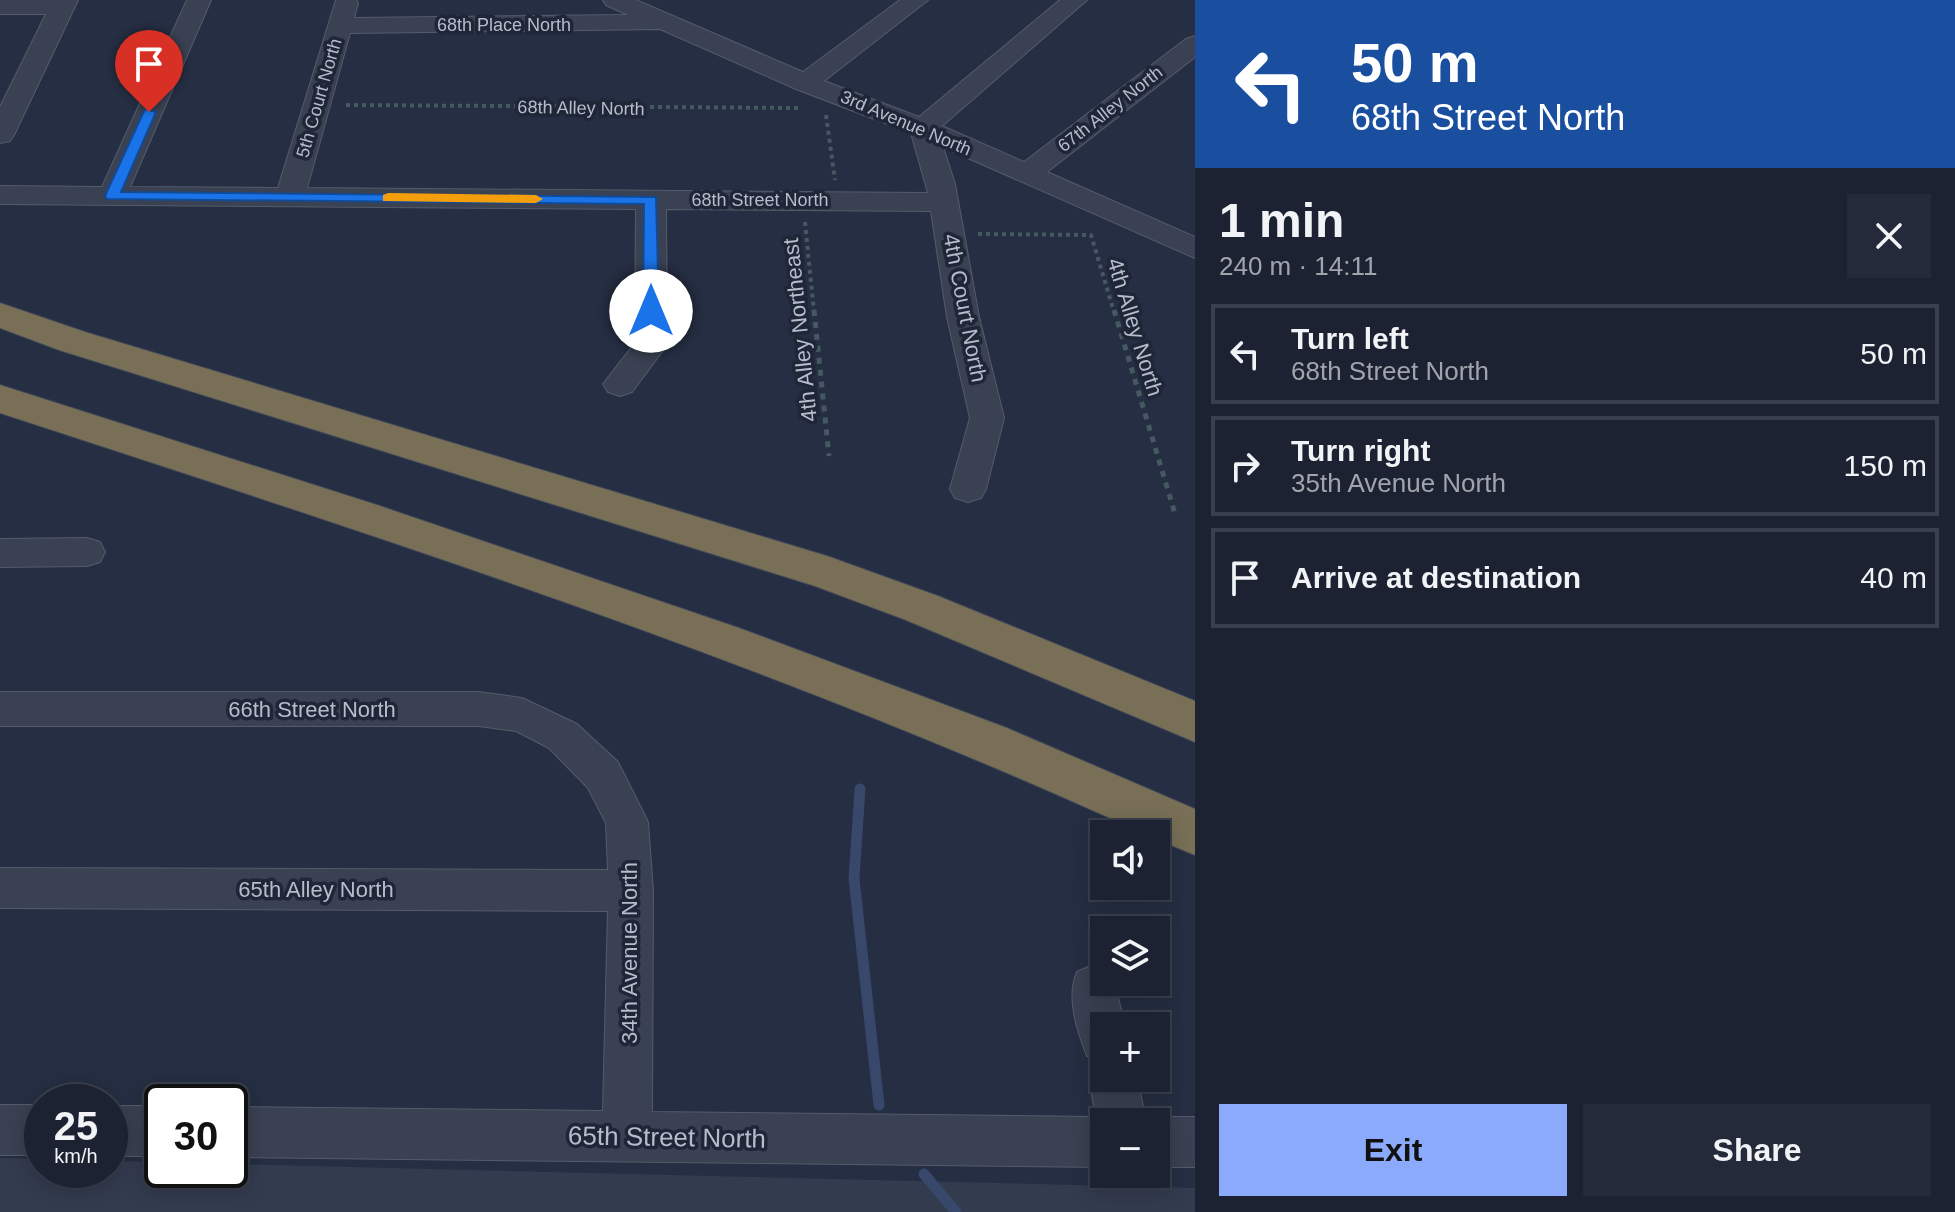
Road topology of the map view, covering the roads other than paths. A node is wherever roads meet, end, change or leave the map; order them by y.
1 (199, 0) edge
2 (504, 0) edge
3 (615, 0) edge
4 (916, 0) edge
5 (1075, 0) edge
6 (64, 4) edge
7 (0, 7) edge
8 (343, 13) edge
9 (670, 13) edge
10 (502, 26) junction
11 (1195, 44) edge
12 (805, 83) junction
13 (923, 128) junction
14 (0, 135) edge
15 (1025, 175) junction
16 (0, 195) edge
17 (112, 196) junction
18 (290, 197) junction
19 (651, 200) junction
20 (944, 202) junction
21 (1188, 236) edge
22 (0, 315) edge
23 (620, 384) dead end
24 (0, 399) edge
25 (968, 489) dead end
26 (87, 552) dead end
27 (0, 553) edge
28 (0, 709) edge
29 (1195, 722) edge
30 (603, 775) joint
31 (1195, 833) edge
32 (0, 888) edge
33 (631, 891) junction
34 (0, 1130) edge
35 (24, 1130) edge
36 (248, 1132) edge
37 (627, 1136) junction
38 (1090, 1142) edge
39 (1170, 1142) edge
40 (1195, 1142) edge

1 - 17 street
2 - 10 street
3 - 9 street, 3rd Avenue North
4 - 12 street
5 - 13 street
6 - 7 street
6 - 14 street
8 - 10 street, 68th Place North
8 - 18 street, 5th Court North
9 - 10 street, 68th Place North
9 - 12 street, 3rd Avenue North
11 - 15 street, 67th Alley North
12 - 13 street, 3rd Avenue North
13 - 15 street, 3rd Avenue North
13 - 20 street, 4th Court North
15 - 21 street, 3rd Avenue North
16 - 17 street, 68th Street North
17 - 18 street, 68th Street North
18 - 19 street, 68th Street North
19 - 20 street, 68th Street North
19 - 23 street
20 - 25 street, 4th Court North
22 - 29 highway
24 - 31 highway
26 - 27 street
28 - 30 street, 66th Street North
30 - 33 street, 34th Avenue North
32 - 33 street, 65th Alley North
33 - 37 street, 34th Avenue North
34 - 35 street
36 - 37 street, 65th Street North
37 - 38 street, 65th Street North
39 - 40 street

